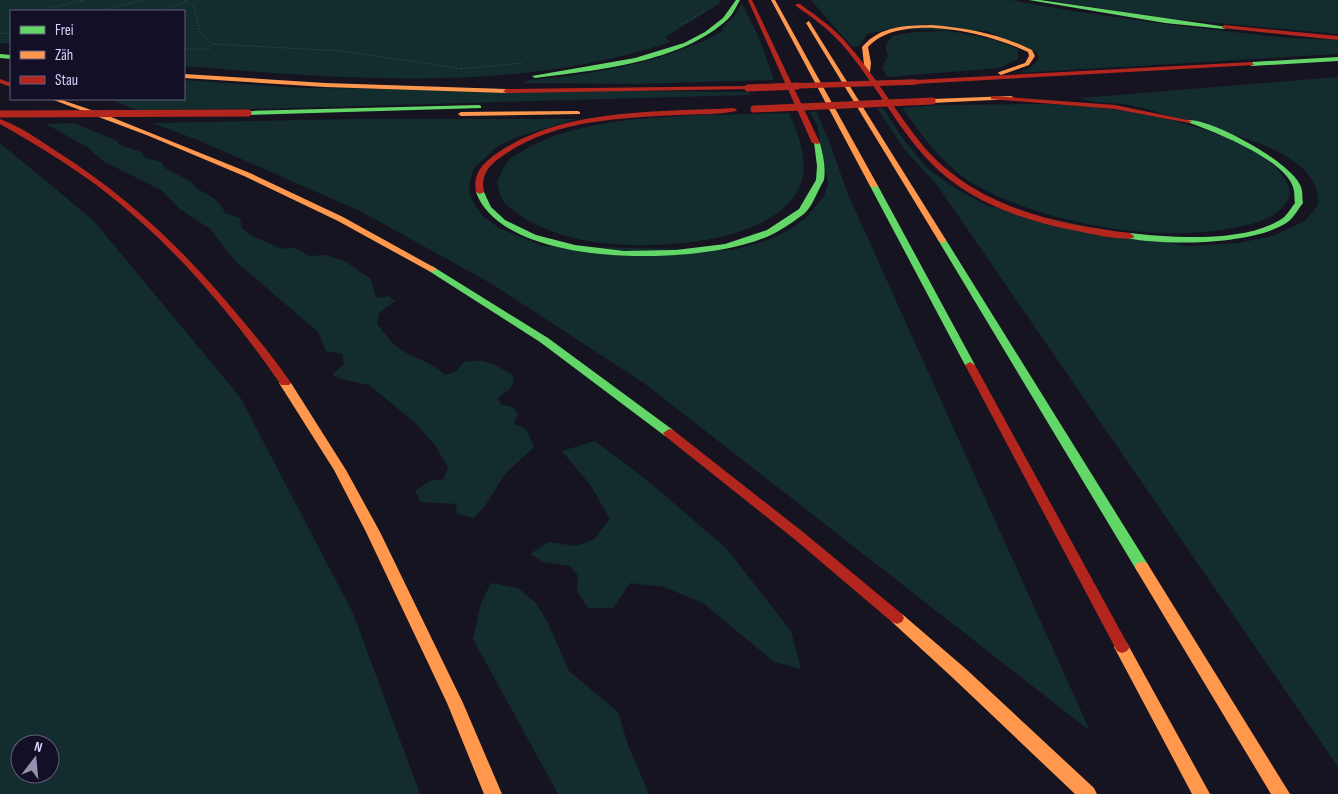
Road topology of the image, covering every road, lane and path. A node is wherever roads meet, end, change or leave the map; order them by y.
1 (84, 0) edge
2 (143, 0) edge
3 (738, 0) edge
4 (750, 0) edge
5 (773, 0) edge
6 (1031, 0) edge
7 (186, 1) edge
8 (797, 3) edge
9 (712, 6) dead end
10 (40, 10) edge
11 (103, 10) edge
12 (159, 10) edge
13 (679, 26) dead end
14 (1338, 38) edge
15 (212, 44) junction
16 (185, 49) edge
17 (1338, 59) edge
18 (525, 63) dead end
19 (463, 69) junction
20 (1335, 69) edge
21 (450, 70) dead end
22 (867, 72) junction
23 (185, 76) edge
24 (521, 78) dead end
25 (503, 79) dead end
26 (973, 80) junction
27 (297, 83) junction
28 (1089, 93) dead end
29 (993, 98) junction
30 (751, 99) junction
31 (57, 100) edge
32 (673, 102) dead end
33 (584, 104) dead end
34 (734, 110) junction
35 (269, 113) junction
36 (0, 114) edge
37 (0, 121) edge
38 (493, 794) edge
39 (1088, 794) edge
40 (1201, 794) edge
41 (1281, 794) edge

1 - 10 path
2 - 11 path
3 - 24 highway
4 - 34 highway
5 - 40 highway
6 - 14 highway
7 - 12 path
7 - 15 path
8 - 22 highway
8 - 41 highway
9 - 13 path
15 - 16 path
15 - 19 path
17 - 26 highway
18 - 19 path
19 - 21 path
20 - 30 highway
22 - 26 highway
22 - 29 highway
23 - 27 highway
25 - 27 highway
26 - 30 highway, bridge
27 - 30 highway
28 - 29 highway
29 - 30 highway, bridge
30 - 32 highway
30 - 34 highway
31 - 39 highway
33 - 35 highway
34 - 35 highway
35 - 36 highway, bridge
37 - 38 highway

